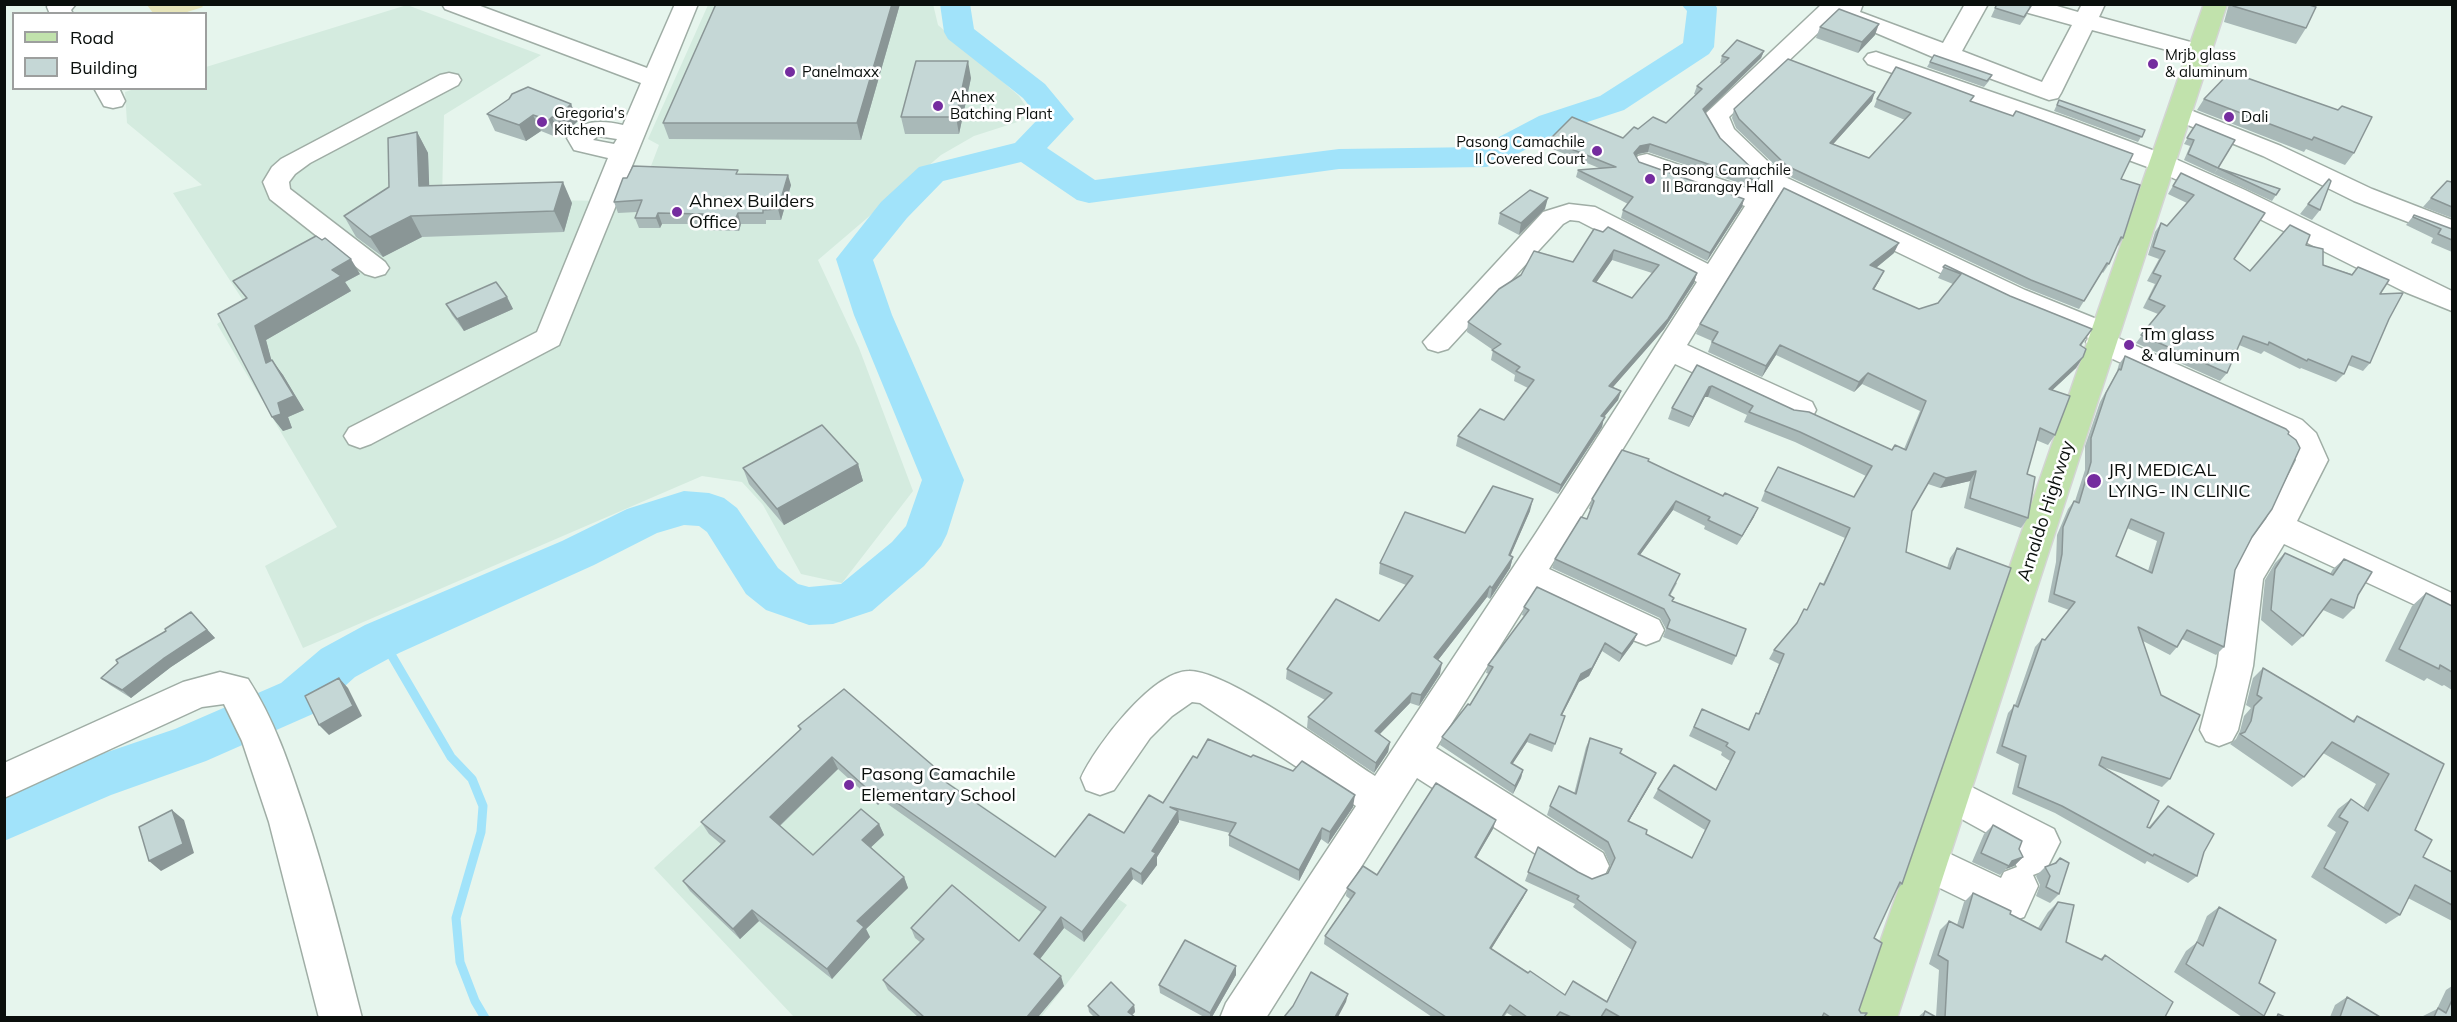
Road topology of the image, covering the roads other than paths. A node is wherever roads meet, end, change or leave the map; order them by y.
1 (453, 4) edge
2 (687, 4) edge
3 (1836, 4) edge
4 (1854, 4) edge
5 (1977, 4) edge
6 (2022, 4) edge
7 (2216, 4) edge
8 (2090, 13) edge
9 (2201, 52) junction
10 (1948, 55) junction
11 (1876, 59) dead end
12 (449, 80) dead end
13 (656, 80) junction
14 (2180, 113) junction
15 (1647, 162) edge
16 (2163, 163) junction
17 (2382, 173) dead end
18 (1768, 193) junction
19 (2364, 195) junction
20 (2451, 226) edge
21 (375, 268) dead end
22 (1715, 279) junction
23 (2452, 302) edge
24 (2103, 337) junction
25 (1438, 342) dead end
26 (1670, 349) junction
27 (1801, 410) edge
28 (360, 436) dead end
29 (2278, 527) junction
30 (1528, 573) junction
31 (2452, 608) edge
32 (1646, 630) dead end
33 (2219, 730) dead end
34 (1412, 753) junction
35 (1100, 778) dead end
36 (4, 782) edge
37 (1952, 794) junction
38 (1381, 801) junction
39 (1927, 862) junction
40 (1588, 866) dead end
41 (341, 1017) edge
42 (1241, 1017) edge
43 (1875, 1017) edge

1 - 13 street
2 - 13 street
3 - 18 street
4 - 10 street
5 - 10 street
6 - 8 street
7 - 9 main road, Arnaldo Highway
8 - 9 street
8 - 10 street
9 - 14 main road, Arnaldo Highway
11 - 16 street
12 - 21 street
13 - 28 street
14 - 16 main road, Arnaldo Highway
14 - 19 street
15 - 18 street
16 - 23 street
16 - 24 main road, Arnaldo Highway
17 - 19 street
18 - 22 street
18 - 24 street
19 - 20 street
22 - 25 street
22 - 26 street
24 - 29 street
24 - 37 main road, Arnaldo Highway
26 - 27 street
26 - 30 street
29 - 31 street
29 - 33 street
30 - 32 street
30 - 34 street
34 - 38 street
34 - 40 street
35 - 38 street
36 - 41 street
37 - 39 main road, Arnaldo Highway
37 - 39 street
38 - 42 street
39 - 43 main road, Arnaldo Highway

